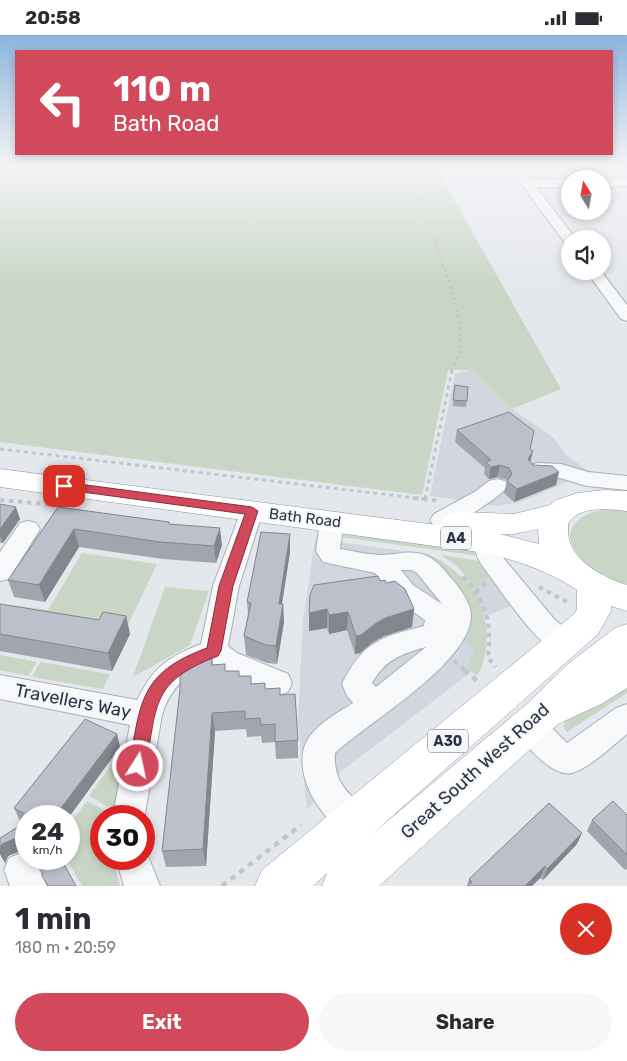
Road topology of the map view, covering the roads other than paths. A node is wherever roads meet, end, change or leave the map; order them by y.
1 (544, 206) edge
2 (562, 230) edge
3 (601, 280) edge
4 (627, 316) edge
5 (0, 463) edge
6 (538, 470) edge
7 (627, 470) edge
8 (0, 478) edge
9 (605, 481) junction
10 (627, 483) edge
11 (627, 501) edge
12 (437, 507) junction
13 (570, 507) junction
14 (252, 511) junction
15 (332, 521) junction
16 (28, 529) dead end
17 (492, 533) junction
18 (387, 570) junction
19 (0, 572) edge
20 (592, 590) edge
21 (627, 638) edge
22 (563, 642) junction
23 (213, 651) junction
24 (627, 669) edge
25 (278, 683) dead end
26 (0, 687) edge
27 (374, 705) junction
28 (147, 715) junction
29 (536, 721) junction
30 (624, 724) edge
31 (131, 805) edge
32 (354, 823) junction
33 (137, 870) edge
34 (142, 886) edge
35 (278, 886) edge
36 (345, 886) edge

1 - 2 street
3 - 4 street
5 - 12 highway, Bath Road / A4
6 - 9 street
7 - 9 street
8 - 14 highway, Bath Road / A4
9 - 10 street
9 - 13 street
11 - 13 highway, Bath Road
12 - 17 highway, Bath Road / A4
12 - 17 street
13 - 17 highway, Bath Road / A4
13 - 20 highway
14 - 15 highway, Bath Road / A4
14 - 23 street
15 - 17 highway, Bath Road / A4
15 - 18 street
16 - 19 street
17 - 20 highway, Bath Road / A4
17 - 22 street
18 - 27 street
18 - 27 street
20 - 22 highway, A30
21 - 29 highway, Great South West Road / A30
22 - 32 highway, A30
23 - 25 street
23 - 28 street, Travellers Way
24 - 29 highway
26 - 28 street, Travellers Way
27 - 32 street
28 - 31 street, Travellers Way
29 - 30 street
29 - 36 highway, Great South West Road / A30
32 - 35 highway, A30
33 - 34 street

